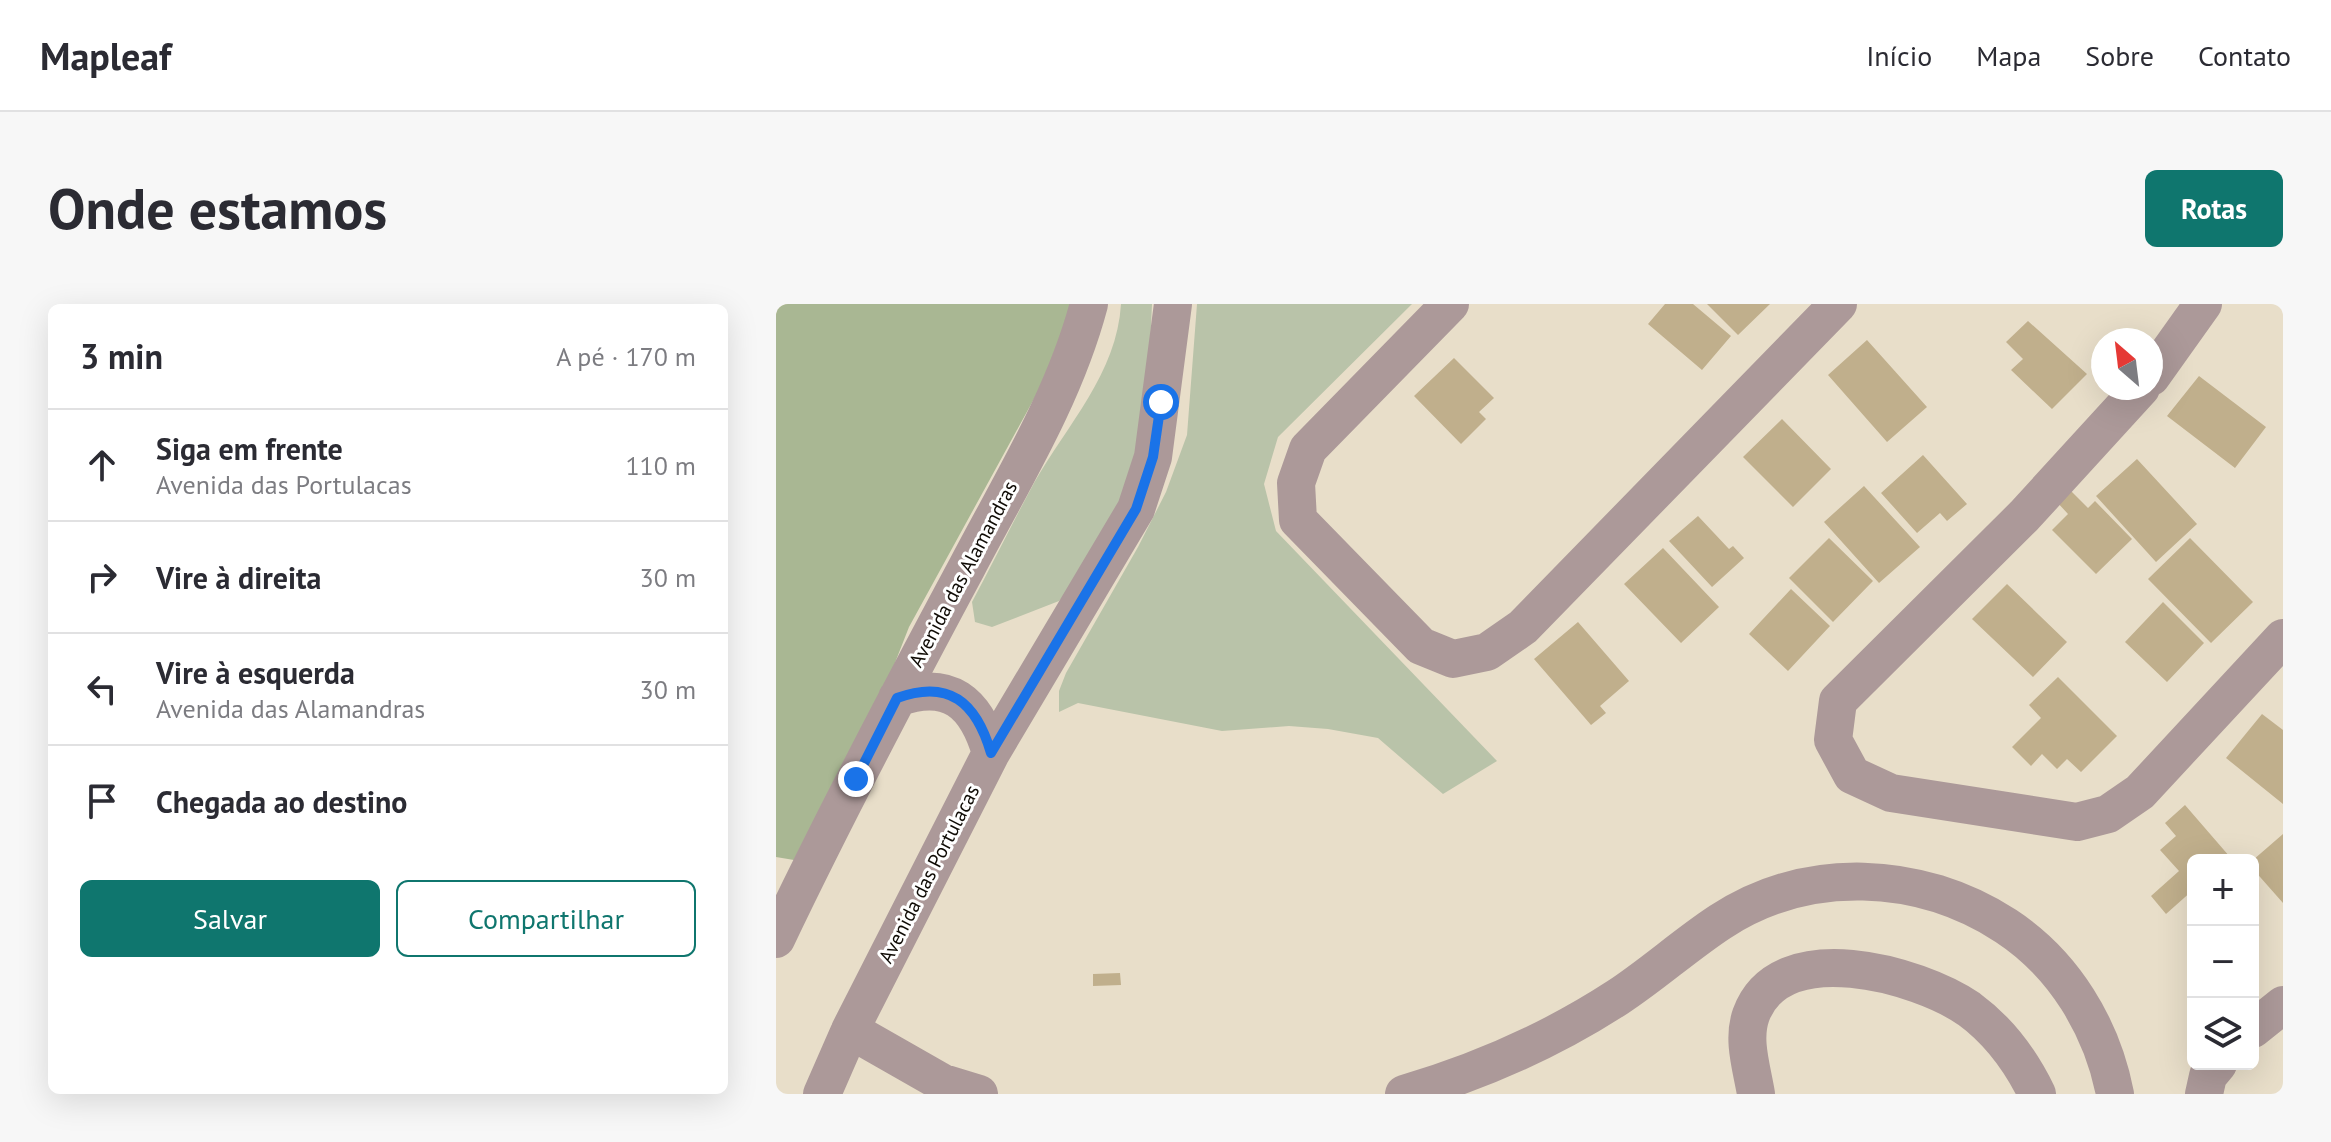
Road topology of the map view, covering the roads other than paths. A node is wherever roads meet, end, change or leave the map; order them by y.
1 (1089, 304) edge
2 (1173, 304) edge
3 (1450, 304) edge
4 (1838, 304) edge
5 (2203, 304) edge
6 (2163, 360) edge
7 (2130, 400) edge
8 (2283, 638) edge
9 (897, 698) junction
10 (991, 753) junction
11 (780, 919) edge
12 (2283, 1005) edge
13 (2259, 1024) edge
14 (850, 1030) junction
15 (2213, 1070) edge
16 (822, 1094) edge
17 (979, 1094) edge
18 (1404, 1094) edge
19 (1756, 1094) edge
20 (2037, 1094) edge
21 (2115, 1094) edge
22 (2204, 1094) edge

1 - 9 street, Avenida das Alamandras
2 - 10 street, Avenida das Portulacas
3 - 4 street
5 - 6 street
7 - 8 street
9 - 10 street
9 - 11 street, Avenida das Alamandras
10 - 14 street, Avenida das Portulacas
12 - 13 street
14 - 16 street, Avenida das Portulacas
14 - 17 street
15 - 22 street
18 - 21 street
19 - 20 street

